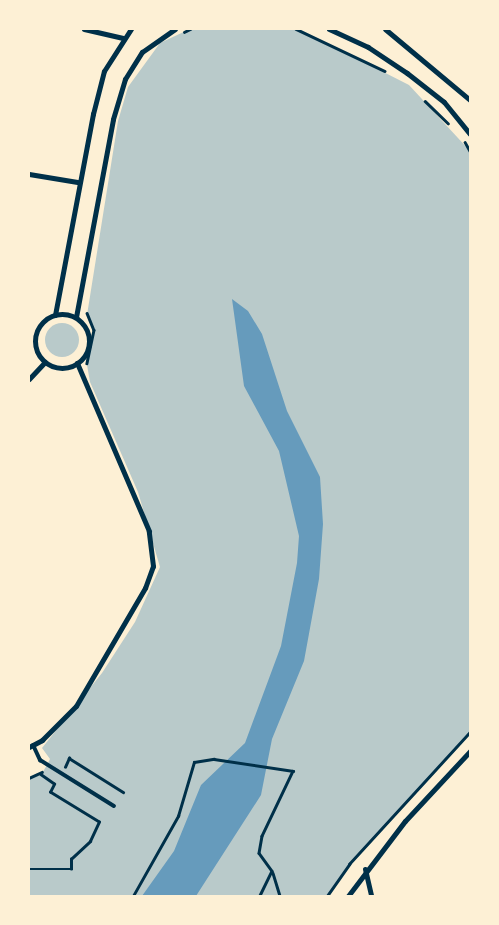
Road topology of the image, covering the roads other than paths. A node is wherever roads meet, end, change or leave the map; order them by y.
1 (84, 29) edge
2 (131, 29) edge
3 (175, 29) edge
4 (329, 29) edge
5 (386, 29) edge
6 (123, 38) junction
7 (470, 100) edge
8 (470, 134) edge
9 (29, 174) edge
10 (77, 182) junction
11 (54, 315) junction
12 (76, 317) junction
13 (29, 333) edge
14 (36, 335) junction
15 (45, 362) junction
16 (77, 363) junction
17 (29, 378) edge
18 (31, 746) edge
19 (470, 751) edge
20 (114, 806) dead end
21 (365, 869) junction
22 (348, 896) edge
23 (372, 896) edge

1 - 6 street
2 - 6 street
3 - 12 street
4 - 8 street
5 - 7 street
6 - 10 street
9 - 10 street
10 - 11 street
11 - 12 street
11 - 14 street
12 - 16 street
13 - 14 street
14 - 15 street
15 - 16 street
15 - 17 street
16 - 18 street
18 - 20 lane
19 - 21 street
21 - 22 street
21 - 23 street

